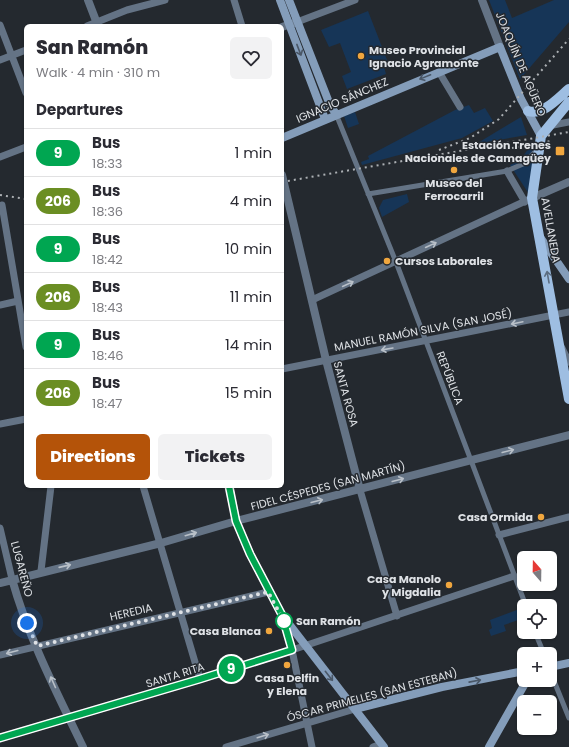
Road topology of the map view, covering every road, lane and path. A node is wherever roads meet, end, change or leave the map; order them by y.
1 (88, 0) edge
2 (165, 0) edge
3 (234, 0) edge
4 (280, 0) edge
5 (289, 0) edge
6 (355, 0) edge
7 (482, 0) edge
8 (298, 22) junction
9 (97, 24) edge
10 (241, 24) edge
11 (0, 25) edge
12 (286, 26) edge
13 (500, 47) junction
14 (24, 51) edge
15 (12, 56) junction
16 (0, 60) edge
17 (439, 72) junction
18 (24, 88) edge
19 (569, 89) edge
20 (330, 105) junction
21 (566, 105) edge
22 (460, 107) dead end
23 (322, 108) junction
24 (528, 111) junction
25 (336, 114) junction
26 (325, 119) junction
27 (541, 136) junction
28 (284, 137) edge
29 (540, 147) junction
30 (24, 148) edge
31 (0, 158) edge
32 (507, 171) junction
33 (569, 182) edge
34 (284, 183) edge
35 (368, 194) junction
36 (529, 200) junction
37 (2, 206) dead end
38 (2, 231) edge
39 (540, 236) junction
40 (396, 262) junction
41 (569, 279) edge
42 (312, 300) junction
43 (18, 301) junction
44 (0, 305) edge
45 (569, 312) edge
46 (555, 316) junction
47 (24, 336) edge
48 (426, 342) junction
49 (559, 342) junction
50 (326, 360) junction
51 (569, 362) edge
52 (284, 369) edge
53 (569, 399) edge
54 (24, 419) edge
55 (0, 424) edge
56 (569, 435) edge
57 (471, 460) junction
58 (51, 488) edge
59 (144, 488) edge
60 (229, 488) edge
61 (360, 490) junction
62 (569, 517) edge
63 (236, 521) junction
64 (0, 528) edge
65 (499, 535) junction
66 (161, 543) junction
67 (41, 571) junction
68 (514, 576) junction
69 (12, 579) junction
70 (0, 583) edge
71 (268, 592) junction
72 (523, 599) edge
73 (179, 612) junction
74 (282, 615) junction
75 (397, 616) junction
76 (305, 645) junction
77 (37, 646) junction
78 (292, 650) junction
79 (0, 655) edge
80 (569, 663) edge
81 (557, 666) edge
82 (517, 672) edge
83 (200, 679) junction
84 (523, 687) edge
85 (556, 687) edge
86 (355, 709) junction
87 (69, 718) junction
88 (569, 718) edge
89 (306, 722) junction
90 (0, 738) edge
91 (380, 746) edge
92 (83, 747) edge
93 (226, 747) edge
94 (312, 747) edge
95 (489, 747) edge

1 - 9 street
2 - 9 street
3 - 10 street
4 - 12 main road
5 - 8 main road
6 - 8 street
7 - 13 street, JOAQUÍN DE AGÜERO
8 - 12 street
8 - 20 main road
11 - 15 street
12 -> 23 main road
13 - 17 main road, IGNACIO SÁNCHEZ
13 - 24 main road, JOAQUÍN DE AGÜERO
14 - 15 street
15 - 16 street
15 - 18 street
17 - 22 street
17 -> 25 main road, IGNACIO SÁNCHEZ
19 - 24 main road
20 - 23 main road
20 - 25 main road
21 - 27 main road
23 - 26 main road
24 - 27 main road, JOAQUÍN DE AGÜERO
25 - 26 main road, IGNACIO SÁNCHEZ
25 - 35 street, REPÚBLICA
26 - 28 main road, IGNACIO SÁNCHEZ
27 - 29 main road, AVELLANEDA
29 - 32 street
29 - 36 main road, AVELLANEDA
30 - 31 street
32 - 35 street
32 - 36 street
33 - 36 street
34 - 42 street, SANTA ROSA
35 - 40 street, REPÚBLICA
36 - 39 main road, AVELLANEDA
40 -> 36 street
37 - 38 street
38 - 43 street
39 - 41 main road
46 -> 39 main road, AVELLANEDA
42 -> 40 street
40 - 48 street, REPÚBLICA
42 - 50 street, SANTA ROSA
43 - 44 street
43 - 47 street
45 - 46 street, MANUEL RAMÓN SILVA (SAN JOSÉ)
46 -> 48 street, MANUEL RAMÓN SILVA (SAN JOSÉ)
46 - 49 main road, AVELLANEDA
48 -> 50 street, MANUEL RAMÓN SILVA (SAN JOSÉ)
48 - 57 street, REPÚBLICA
49 - 51 street
49 - 53 main road, AVELLANEDA
50 - 52 street, MANUEL RAMÓN SILVA (SAN JOSÉ)
50 - 61 street, SANTA ROSA
54 - 55 street
57 -> 56 street, FIDEL CÉSPEDES (SAN MARTÍN)
61 -> 57 street, FIDEL CÉSPEDES (SAN MARTÍN)
57 - 65 street, REPÚBLICA
58 - 67 street
59 - 66 street
60 - 63 main road
63 -> 61 street, FIDEL CÉSPEDES (SAN MARTÍN)
61 - 75 street, SANTA ROSA
62 - 65 street
66 -> 63 street, FIDEL CÉSPEDES (SAN MARTÍN)
63 - 71 main road
64 - 69 street, LUGAREÑO
65 - 68 street, REPÚBLICA
67 -> 66 street, FIDEL CÉSPEDES (SAN MARTÍN)
66 - 73 street
67 - 69 street, FIDEL CÉSPEDES (SAN MARTÍN)
68 - 72 street, REPÚBLICA
68 - 75 street, SANTA RITA
69 - 70 street, FIDEL CÉSPEDES (SAN MARTÍN)
69 - 77 street, LUGAREÑO
71 - 73 street, HEREDIA
71 - 74 main road
73 - 77 street, HEREDIA
73 - 83 street
74 - 76 main road
74 - 78 street
75 - 76 street, SANTA RITA
76 - 78 street, SANTA RITA
76 -> 86 main road
77 -> 79 street, HEREDIA
87 -> 77 street, LUGAREÑO
78 - 83 street, SANTA RITA
78 - 89 street
80 - 81 main road
86 -> 82 main road, ÓSCAR PRIMELLES (SAN ESTEBAN)
83 - 87 street, SANTA RITA
84 - 95 main road
85 - 88 street
86 - 89 street, ÓSCAR PRIMELLES (SAN ESTEBAN)
86 - 91 main road
87 - 90 street, SANTA RITA
87 - 92 street, LUGAREÑO
93 -> 89 street, ÓSCAR PRIMELLES (SAN ESTEBAN)
89 - 94 street

